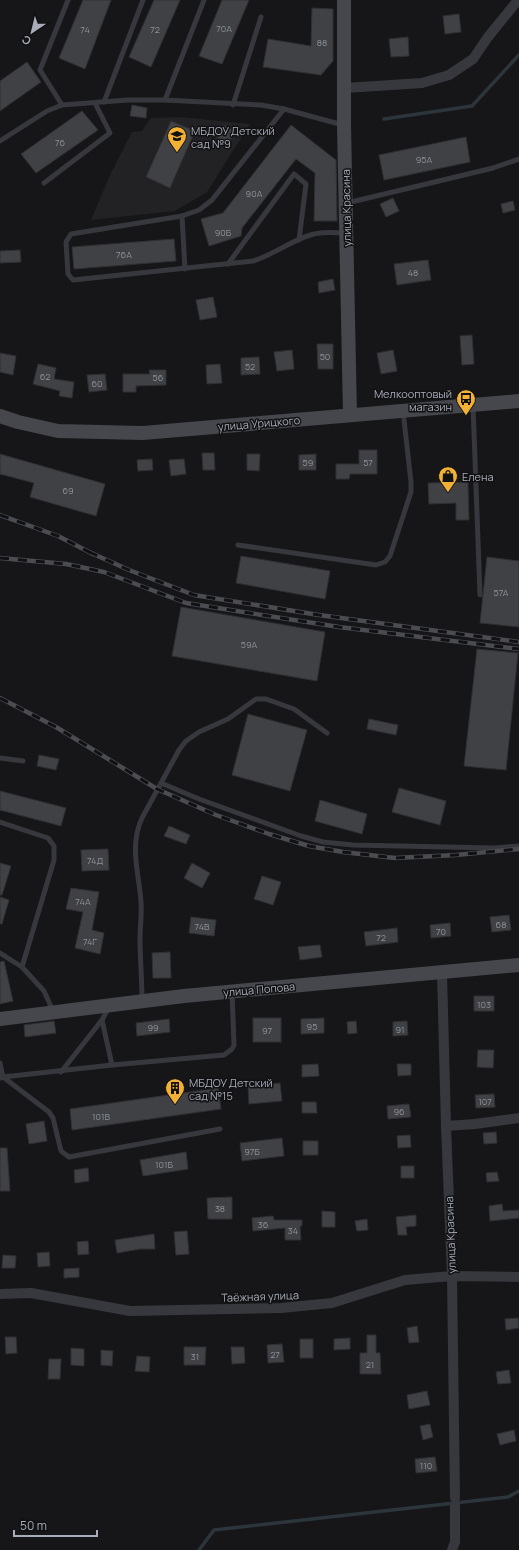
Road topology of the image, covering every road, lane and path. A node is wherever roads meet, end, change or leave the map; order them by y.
1 (68, 0) edge
2 (143, 0) edge
3 (204, 0) edge
4 (344, 0) edge
5 (518, 0) edge
6 (261, 17) dead end
7 (345, 88) junction
8 (165, 100) junction
9 (104, 102) junction
10 (95, 103) junction
11 (233, 104) junction
12 (62, 105) junction
13 (284, 109) junction
14 (344, 125) junction
15 (0, 141) edge
16 (519, 159) edge
17 (44, 183) dead end
18 (346, 203) junction
19 (182, 216) junction
20 (346, 233) junction
21 (299, 240) junction
22 (228, 264) junction
23 (185, 269) junction
24 (519, 401) edge
25 (473, 404) junction
26 (403, 410) junction
27 (350, 415) junction
28 (0, 416) edge
29 (238, 545) dead end
30 (480, 595) dead end
31 (327, 733) dead end
32 (0, 758) edge
33 (23, 761) dead end
34 (161, 783) junction
35 (0, 822) edge
36 (519, 846) edge
37 (0, 953) edge
38 (519, 965) edge
39 (22, 967) junction
40 (442, 973) junction
41 (232, 992) junction
42 (142, 1001) junction
43 (110, 1005) junction
44 (53, 1012) junction
45 (0, 1019) edge
46 (102, 1020) junction
47 (0, 1063) edge
48 (112, 1065) junction
49 (61, 1072) junction
50 (1, 1078) edge
51 (519, 1118) edge
52 (446, 1126) junction
53 (220, 1129) dead end
54 (452, 1276) junction
55 (519, 1277) edge
56 (0, 1294) edge
57 (452, 1550) edge

1 - 12 lane
2 - 9 lane
3 - 8 lane
4 - 7 street, улица Красина
5 - 7 street
6 - 11 lane
7 - 14 street, улица Красина
8 - 9 lane
8 - 11 lane
9 - 10 lane
10 - 12 lane
10 - 17 lane
11 - 13 lane
12 - 15 lane
13 - 14 lane
13 - 19 lane
14 - 18 street, улица Красина
16 - 18 lane
18 - 20 street, улица Красина
19 - 23 lane
19 - 23 lane
20 - 21 lane
20 - 27 street, улица Красина
21 - 22 lane
21 - 22 lane
22 - 23 lane
24 - 25 street, улица Урицкого
25 - 26 street, улица Урицкого
25 - 30 lane
26 - 27 street, улица Урицкого
26 - 29 lane
27 - 28 street, улица Урицкого
31 - 34 lane
32 - 33 lane
34 - 36 lane
34 - 42 lane
35 - 39 lane
37 - 39 lane
38 - 40 street, улица Попова
39 - 44 lane
40 - 41 street, улица Попова
40 - 52 street, улица Красина
41 - 42 street, улица Попова
41 - 48 lane
42 - 43 street, улица Попова
43 - 44 street, улица Попова
43 - 46 lane
44 - 45 street, улица Попова
46 - 48 lane
46 - 49 lane
47 - 50 lane
48 - 49 lane
49 - 50 lane
50 - 53 lane
51 - 52 street
52 - 54 street, улица Красина
54 - 55 street, Таёжная улица
54 - 56 street, Таёжная улица
54 - 57 street, улица Красина

